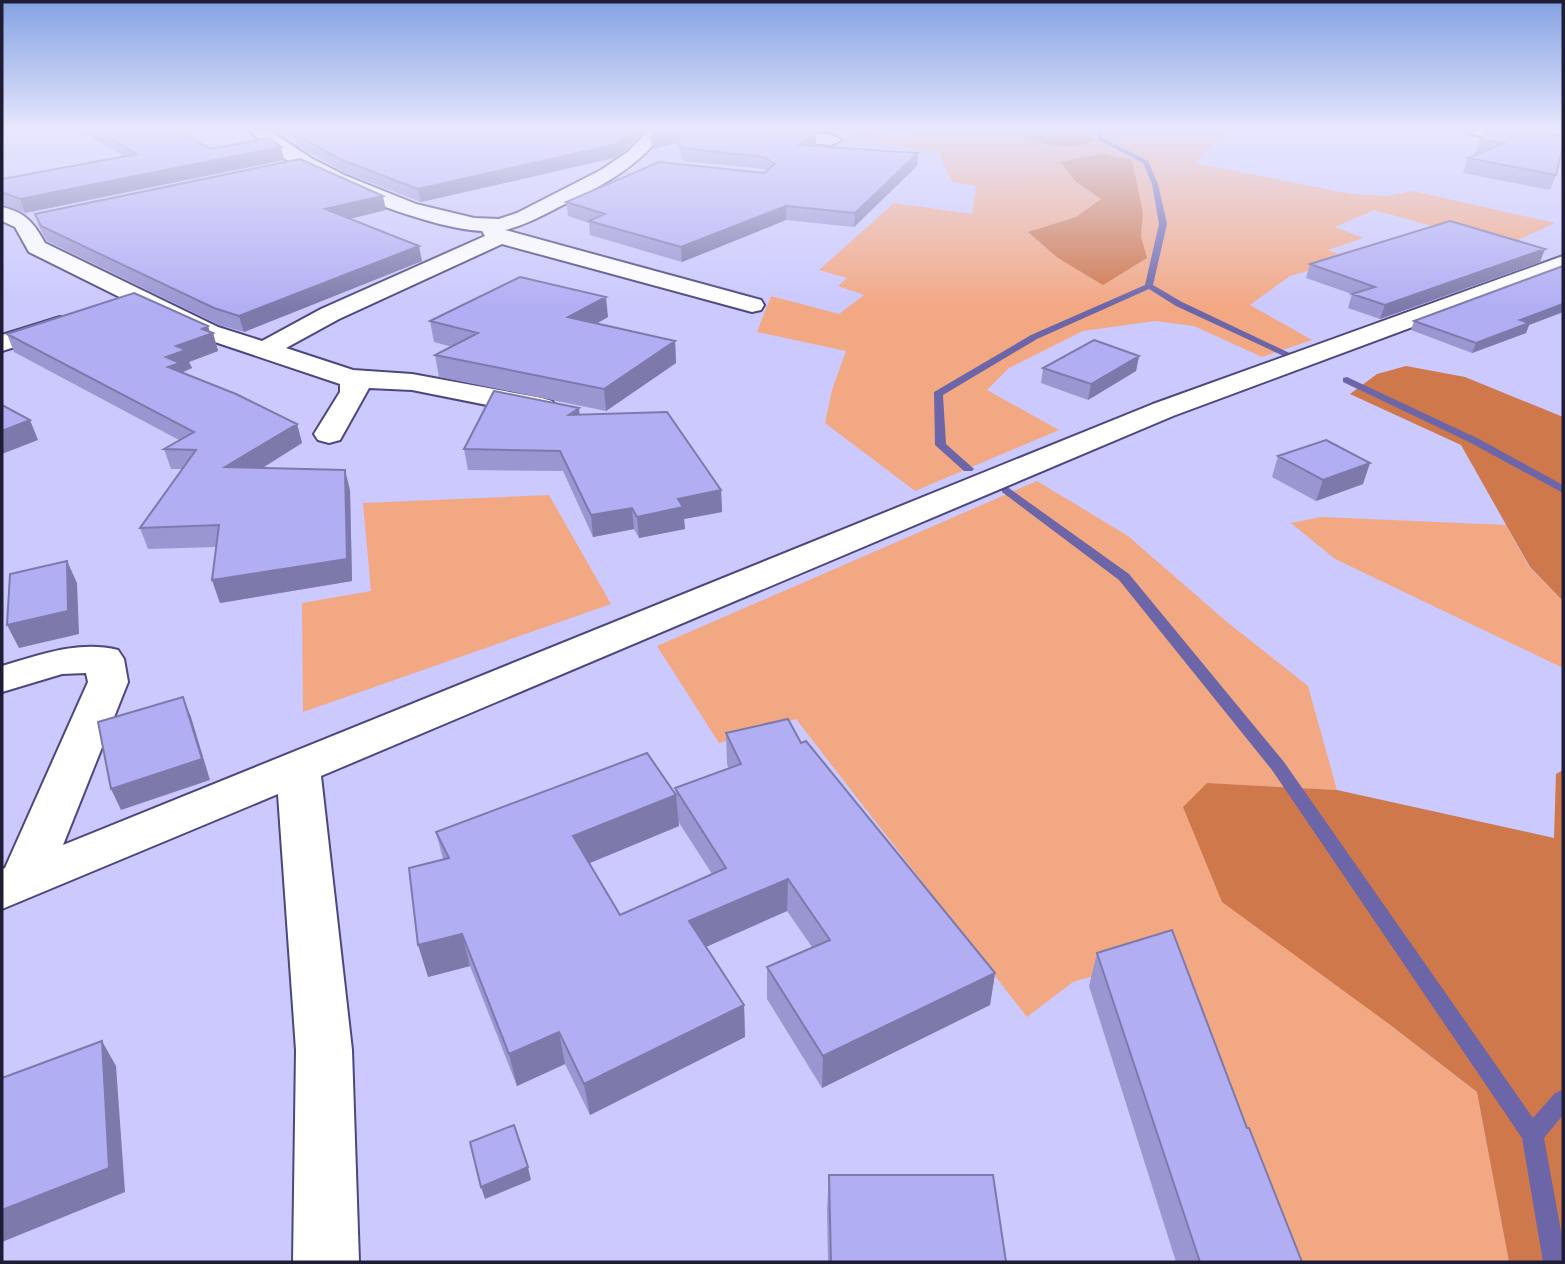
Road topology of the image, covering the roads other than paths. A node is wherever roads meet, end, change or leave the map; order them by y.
1 (368, 189) edge
2 (576, 189) edge
3 (20, 218) edge
4 (499, 231) junction
5 (1563, 263) edge
6 (142, 299) junction
7 (752, 304) dead end
8 (104, 311) edge
9 (78, 319) edge
10 (2, 343) edge
11 (264, 349) junction
12 (350, 378) junction
13 (562, 412) edge
14 (329, 434) dead end
15 (2, 679) edge
16 (298, 766) junction
17 (13, 885) edge
18 (326, 1262) edge

1 - 4 street
2 - 4 street
3 - 6 street
4 - 7 street
4 - 11 street
5 - 16 street
6 - 8 street
6 - 11 street
9 - 10 street
11 - 12 street
12 - 13 street
12 - 14 street
15 - 17 street
16 - 17 street
16 - 18 street

